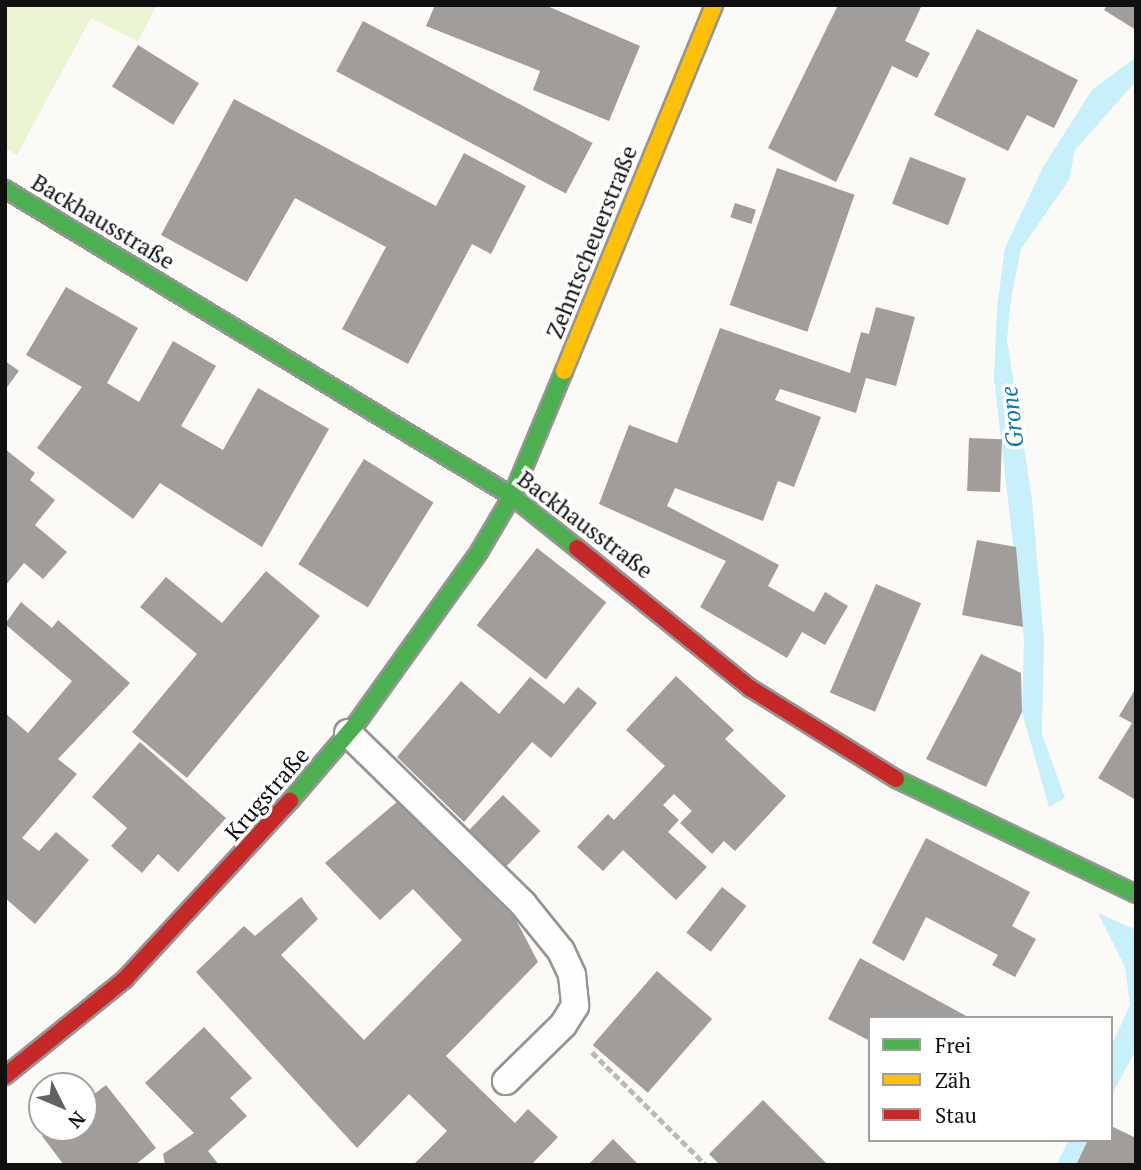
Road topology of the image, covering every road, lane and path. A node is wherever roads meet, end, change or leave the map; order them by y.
1 (714, 5) edge
2 (5, 189) edge
3 (512, 496) junction
4 (348, 733) junction
5 (1136, 894) edge
6 (564, 1025) junction
7 (5, 1076) edge
8 (506, 1081) dead end
9 (706, 1165) edge

1 - 3 street, Zehntscheuerstraße
2 - 3 street, Backhausstraße
3 - 4 street, Krugstraße
3 - 5 street, Backhausstraße
4 - 6 lane
4 - 7 street, Krugstraße
6 - 8 lane
6 - 9 path

